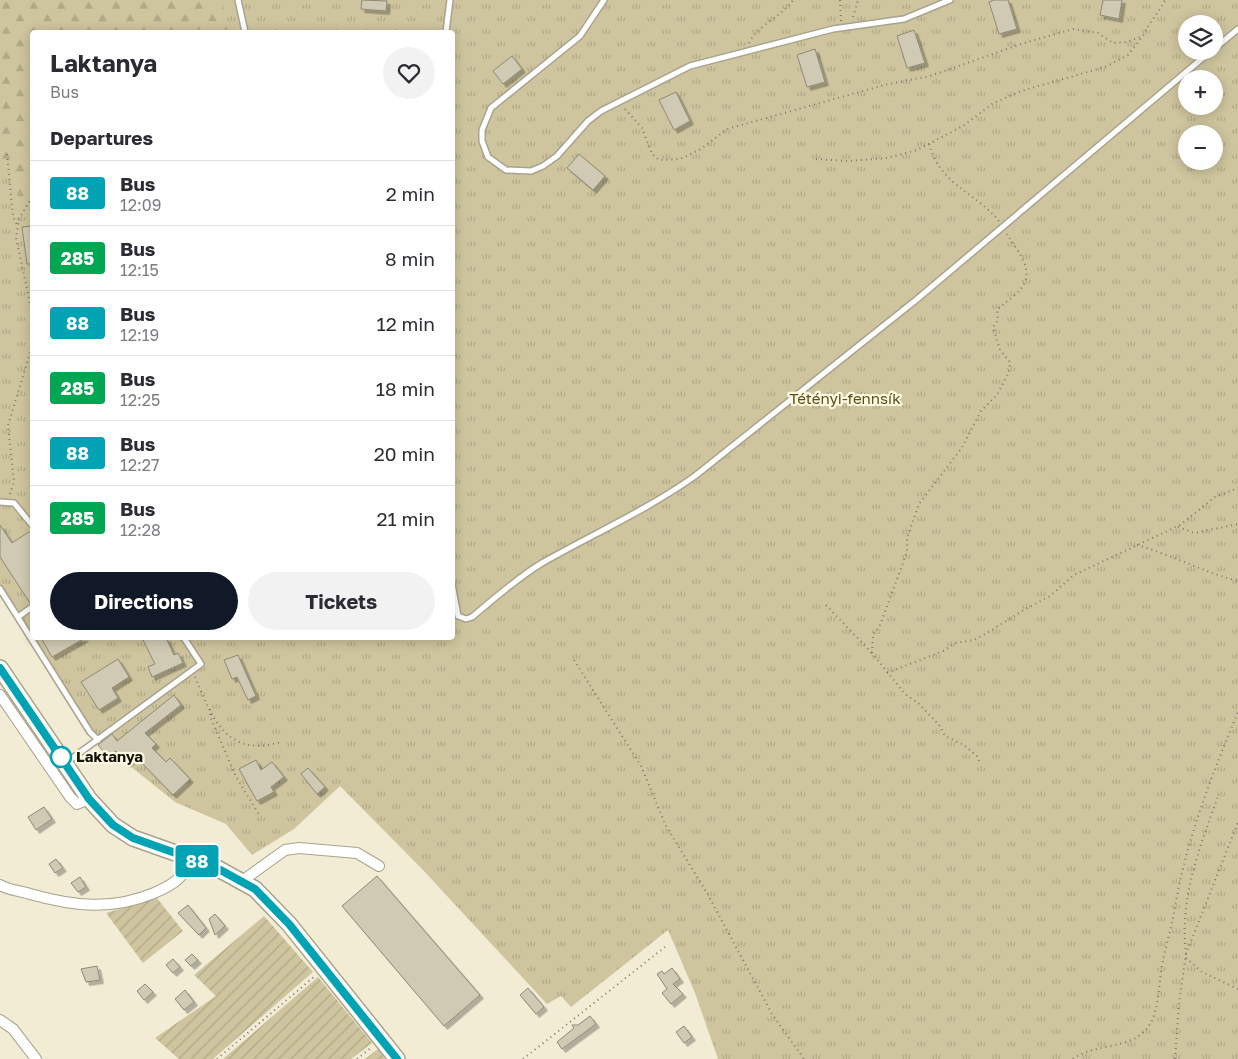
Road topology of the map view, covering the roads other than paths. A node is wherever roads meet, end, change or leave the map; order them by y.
1 (238, 0) edge
2 (450, 0) edge
3 (604, 0) edge
4 (950, 0) edge
5 (1238, 29) edge
6 (245, 30) edge
7 (446, 30) edge
8 (1223, 42) edge
9 (1201, 60) edge
10 (1, 502) edge
11 (30, 523) edge
12 (0, 588) edge
13 (455, 600) edge
14 (30, 608) edge
15 (18, 617) junction
16 (30, 636) edge
17 (32, 640) edge
18 (185, 640) edge
19 (0, 668) edge
20 (0, 695) edge
21 (98, 740) junction
22 (65, 763) junction
23 (89, 799) junction
24 (192, 859) junction
25 (379, 866) dead end
26 (242, 881) junction
27 (0, 885) edge
28 (2, 1020) edge
29 (36, 1059) edge
30 (397, 1059) edge

1 - 6 lane
2 - 7 lane
3 - 4 lane
5 - 8 lane
9 - 13 lane
10 - 11 lane
12 - 15 lane
14 - 15 lane
15 - 16 lane
17 - 21 lane
18 - 21 lane
19 - 22 main road
20 - 23 street
21 - 22 lane
22 - 23 main road
23 - 24 main road
24 - 26 main road
24 - 27 street
25 - 26 street
26 - 30 main road
28 - 29 street

